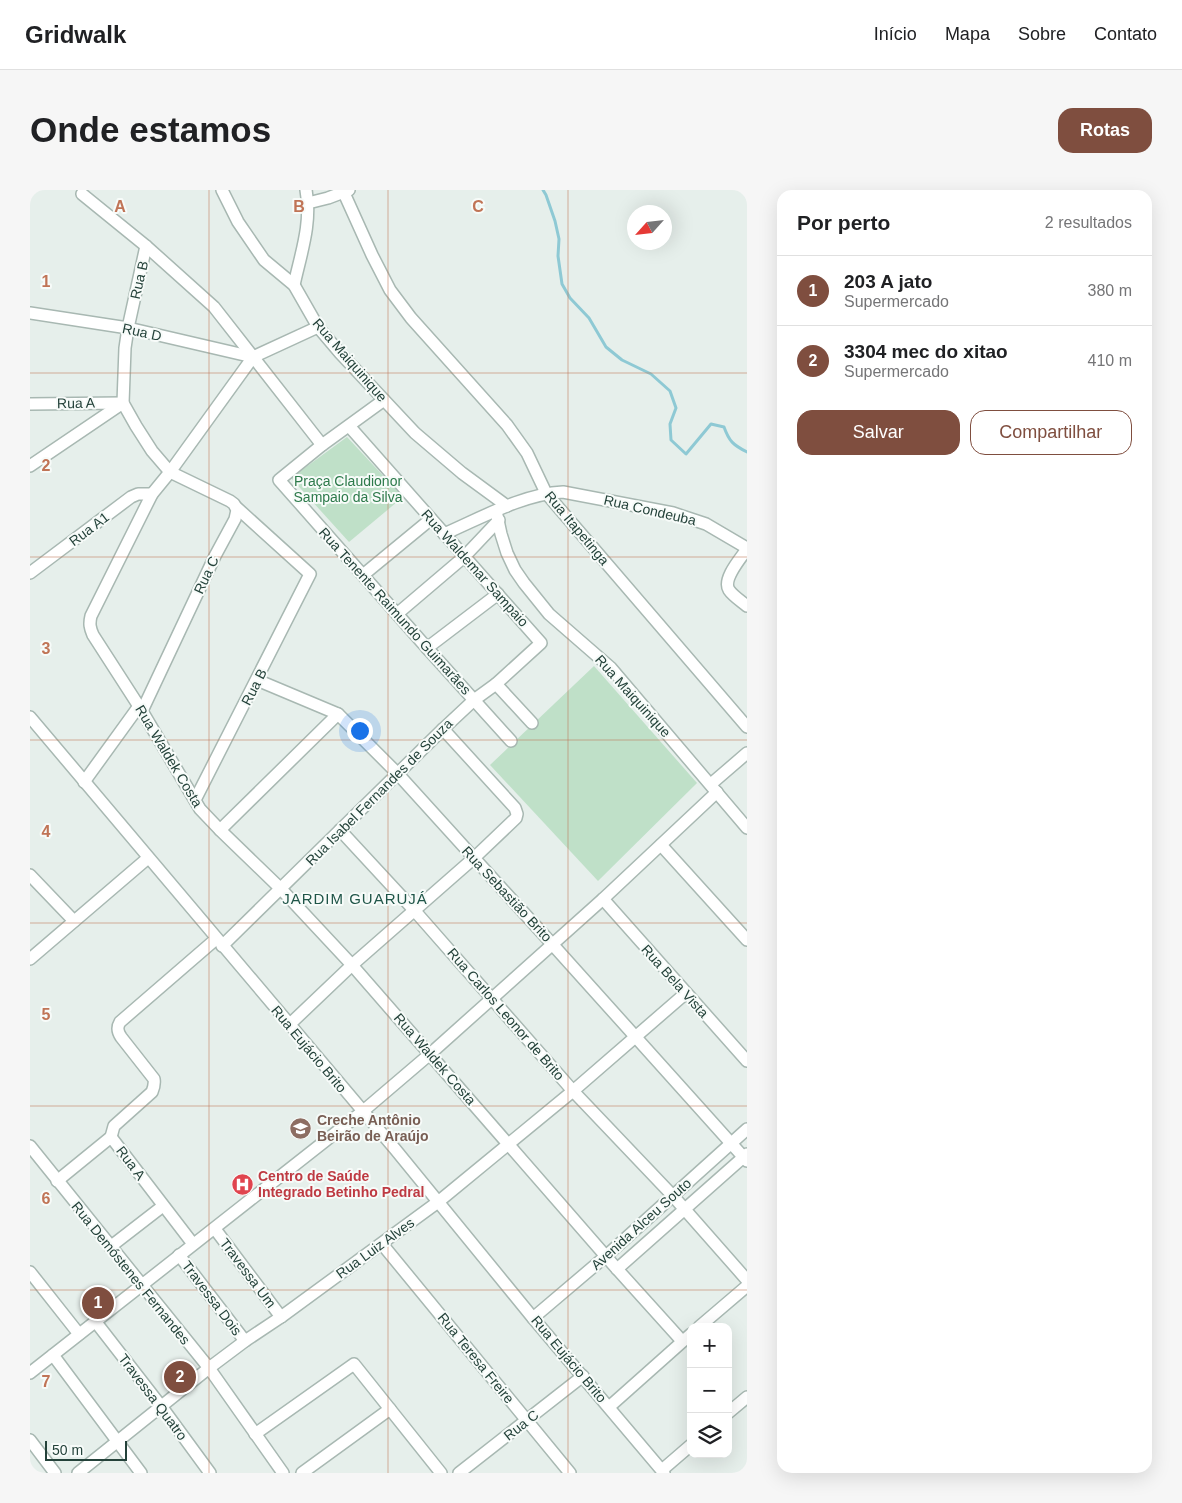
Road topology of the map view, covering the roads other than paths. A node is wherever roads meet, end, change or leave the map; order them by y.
1 (222, 190) edge
2 (306, 190) edge
3 (347, 191) edge
4 (82, 194) dead end
5 (327, 194) edge
6 (308, 203) junction
7 (146, 246) junction
8 (294, 285) junction
9 (30, 313) edge
10 (318, 327) junction
11 (128, 328) junction
12 (253, 357) junction
13 (384, 400) junction
14 (123, 403) junction
15 (30, 404) edge
16 (349, 426) junction
17 (322, 445) junction
18 (30, 466) edge
19 (170, 472) junction
20 (546, 493) junction
21 (152, 494) junction
22 (507, 506) junction
23 (236, 507) junction
24 (497, 516) junction
25 (431, 519) junction
26 (444, 534) junction
27 (747, 548) edge
28 (464, 557) junction
29 (30, 573) edge
30 (363, 575) junction
31 (498, 594) junction
32 (747, 606) edge
33 (397, 614) junction
34 (541, 643) joint
35 (427, 648) junction
36 (257, 680) junction
37 (496, 684) junction
38 (474, 700) junction
39 (141, 709) junction
40 (338, 714) junction
41 (30, 717) edge
42 (532, 723) dead end
43 (747, 727) edge
44 (443, 728) junction
45 (511, 741) dead end
46 (747, 753) edge
47 (397, 773) junction
48 (84, 782) junction
49 (714, 788) junction
50 (196, 800) junction
51 (747, 828) edge
52 (220, 830) junction
53 (340, 830) junction
54 (661, 845) junction
55 (148, 858) junction
56 (474, 858) junction
57 (30, 875) edge
58 (281, 889) junction
59 (603, 899) junction
60 (414, 910) junction
61 (74, 921) junction
62 (747, 940) edge
63 (219, 942) junction
64 (553, 945) junction
65 (30, 959) edge
66 (352, 965) junction
67 (686, 993) junction
68 (492, 999) junction
69 (290, 1025) junction
70 (635, 1037) junction
71 (430, 1054) junction
72 (747, 1062) edge
73 (573, 1091) junction
74 (362, 1112) junction
75 (747, 1130) edge
76 (111, 1137) junction
77 (731, 1143) junction
78 (508, 1144) junction
79 (30, 1146) edge
80 (746, 1158) edge
81 (57, 1181) junction
82 (673, 1196) junction
83 (438, 1202) junction
84 (163, 1206) junction
85 (685, 1210) junction
86 (214, 1229) junction
87 (193, 1244) junction
88 (382, 1244) junction
89 (110, 1247) junction
90 (179, 1255) junction
91 (606, 1256) junction
92 (617, 1269) junction
93 (30, 1272) edge
94 (747, 1280) edge
95 (141, 1285) junction
96 (747, 1286) edge
97 (281, 1317) junction
98 (533, 1318) junction
99 (95, 1321) junction
100 (704, 1323) edge
101 (79, 1334) junction
102 (687, 1338) edge
103 (245, 1341) junction
104 (53, 1355) junction
105 (209, 1368) junction
106 (31, 1371) edge
107 (583, 1376) junction
108 (747, 1397) edge
109 (161, 1406) junction
110 (609, 1407) junction
111 (390, 1409) junction
112 (732, 1410) edge
113 (527, 1421) junction
114 (255, 1434) junction
115 (30, 1440) edge
116 (118, 1440) junction
117 (687, 1449) edge
118 (663, 1472) edge
119 (55, 1473) edge
120 (78, 1473) edge
121 (141, 1473) edge
122 (210, 1473) edge
123 (283, 1473) edge
124 (302, 1473) edge
125 (441, 1473) edge
126 (459, 1473) edge
127 (570, 1473) edge

1 - 8 street, Rua Maiquinique
2 - 6 street
3 - 5 street
3 - 20 street, Rua Itapetinga
4 - 7 street
5 - 6 street
6 - 8 street
7 - 11 street, Rua B
7 - 12 street
8 - 10 street, Rua Maiquinique
9 - 11 street, Rua D
10 - 12 street, Rua Waldek Costa
10 - 13 street, Rua Maiquinique
11 - 12 street, Rua D
11 - 14 street, Rua B
12 - 17 street
12 - 19 street, Rua Waldek Costa
13 - 16 street
13 - 22 street, Rua Maiquinique
14 - 15 street, Rua A
14 - 18 street
14 - 19 street
16 - 17 street
16 - 25 street, Rua Waldemar Sampaio
17 - 30 street, Rua Tenente Raimundo Guimarães
19 - 21 street, Rua Waldek Costa
19 - 23 street
20 - 22 street, Rua Condeuba
20 - 27 street, Rua Condeuba
20 - 43 street, Rua Itapetinga
21 - 29 street, Rua A1
21 - 39 street, Rua Waldek Costa
22 - 24 street, Rua Condeuba
23 - 36 street, Rua B
23 - 39 street, Rua C
24 - 26 street
24 - 28 street
24 - 49 street, Rua Maiquinique
25 - 26 street, Rua Waldemar Sampaio
25 - 30 street
26 - 28 street, Rua Waldemar Sampaio
27 - 32 street
28 - 31 street, Rua Waldemar Sampaio
28 - 33 street
30 - 33 street, Rua Tenente Raimundo Guimarães
31 - 34 street, Rua Waldemar Sampaio
31 - 35 street
33 - 35 street, Rua Tenente Raimundo Guimarães
34 - 37 street, Rua Isabel Fernandes de Souza
35 - 38 street, Rua Tenente Raimundo Guimarães
36 - 40 street, Rua Sebastião Brito
36 - 50 street, Rua B
37 - 38 street, Rua Isabel Fernandes de Souza
37 - 42 street
38 - 44 street, Rua Isabel Fernandes de Souza
38 - 45 street, Rua Tenente Raimundo Guimarães
39 - 48 street, Rua C
39 - 50 street, Rua Waldek Costa
40 - 47 street, Rua Sebastião Brito
40 - 52 street
41 - 48 street, Rua Eujácio Brito
44 - 47 street, Rua Isabel Fernandes de Souza
44 - 56 street
46 - 49 street
47 - 53 street, Rua Isabel Fernandes de Souza
47 - 56 street, Rua Sebastião Brito
48 - 55 street, Rua Eujácio Brito
49 - 51 street, Rua Maiquinique
49 - 54 street
50 - 52 street, Rua Waldek Costa
52 - 58 street, Rua Waldek Costa
53 - 58 street, Rua Isabel Fernandes de Souza
53 - 60 street, Rua Carlos Leonor de Brito
54 - 59 street
54 - 62 street
55 - 61 street
55 - 63 street, Rua Eujácio Brito
56 - 60 street
56 - 64 street, Rua Sebastião Brito
57 - 61 street
58 - 63 street, Rua Isabel Fernandes de Souza
58 - 66 street, Rua Waldek Costa
59 - 64 street
59 - 67 street, Rua Bela Vista
60 - 66 street
60 - 68 street, Rua Carlos Leonor de Brito
61 - 65 street
63 - 69 street, Rua Eujácio Brito
63 - 76 street, Rua Isabel Fernandes de Souza
64 - 68 street
64 - 70 street, Rua Sebastião Brito
66 - 69 street
66 - 71 street, Rua Waldek Costa
67 - 70 street, Rua Luiz Alves
67 - 72 street, Rua Bela Vista
68 - 71 street
68 - 73 street, Rua Carlos Leonor de Brito
69 - 74 street, Rua Eujácio Brito
70 - 73 street, Rua Luiz Alves
70 - 77 street, Rua Sebastião Brito
71 - 74 street
71 - 78 street, Rua Waldek Costa
73 - 78 street, Rua Luiz Alves
73 - 82 street, Rua Carlos Leonor de Brito
74 - 83 street, Rua Eujácio Brito
74 - 86 street
75 - 77 street, Avenida Alceu Souto
76 - 81 street, Rua A
76 - 84 street, Rua A
77 - 80 street, Rua Sebastião Brito
77 - 82 street, Avenida Alceu Souto
78 - 83 street, Rua Luiz Alves
78 - 91 street, Rua Waldek Costa
79 - 81 street, Rua Demóstenes Fernandes
80 - 85 street, Avenida Alceu Souto
81 - 89 street, Rua Demóstenes Fernandes
82 - 85 street, Rua Carlos Leonor de Brito
82 - 91 street, Avenida Alceu Souto
83 - 88 street, Rua Luiz Alves
83 - 98 street, Rua Eujácio Brito
84 - 87 street, Rua A
84 - 89 street
85 - 92 street, Avenida Alceu Souto
85 - 94 street, Rua Carlos Leonor de Brito
86 - 87 street
86 - 97 street, Travessa Um
87 - 90 street
88 - 97 street, Rua Luiz Alves
88 - 113 street, Rua Teresa Freire
89 - 95 street, Rua Demóstenes Fernandes
90 - 95 street
90 - 103 street, Travessa Dois
91 - 92 street, Rua Waldek Costa
91 - 98 street, Avenida Alceu Souto
92 - 102 street, Rua Waldek Costa
93 - 101 street
95 - 99 street
95 - 105 street, Rua Demóstenes Fernandes
96 - 100 street
97 - 103 street, Rua Luiz Alves
98 - 107 street, Rua Eujácio Brito
99 - 101 street
99 - 109 street, Travessa Quatro
101 - 104 street
102 - 110 street
103 - 105 street, Rua Luiz Alves
104 - 106 street
104 - 116 street
105 - 109 street, Rua Luiz Alves
105 - 114 street, Rua Demóstenes Fernandes
107 - 110 street, Rua Eujácio Brito
107 - 113 street, Rua C
108 - 112 street
109 - 116 street, Rua Luiz Alves
109 - 122 street, Travessa Quatro
110 - 118 street, Rua Eujácio Brito
111 - 114 street
111 - 124 street
111 - 125 street
113 - 126 street, Rua C
113 - 127 street, Rua Teresa Freire
114 - 123 street, Rua Demóstenes Fernandes
115 - 119 street
116 - 120 street, Rua Luiz Alves
116 - 121 street
117 - 118 street

